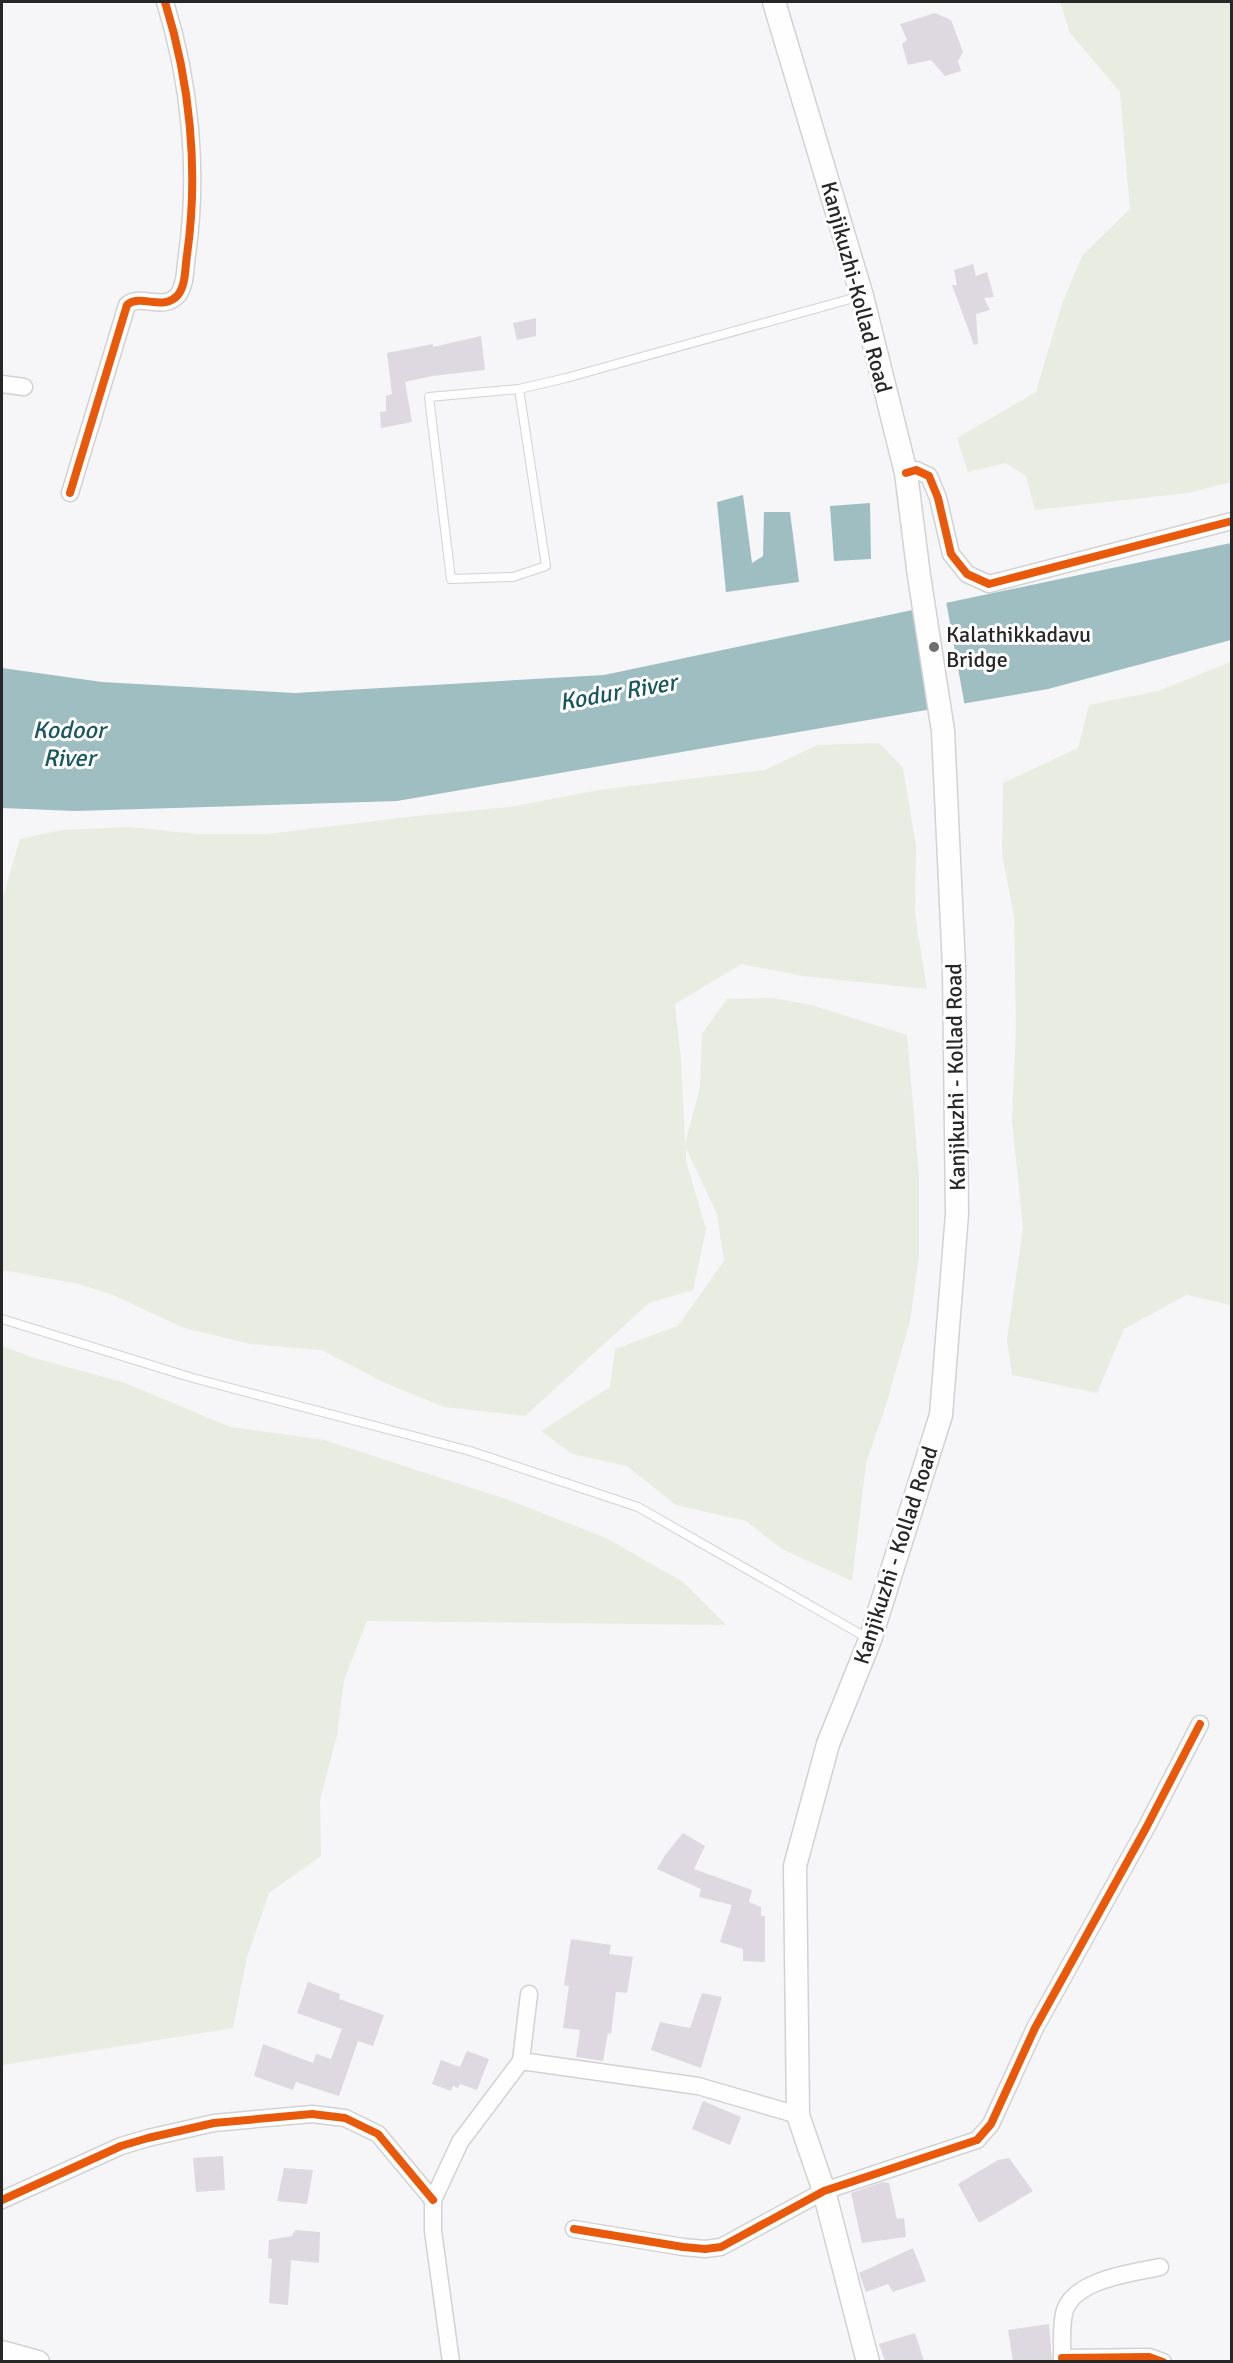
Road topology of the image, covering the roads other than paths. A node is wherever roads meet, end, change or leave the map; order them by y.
1 (165, 2) edge
2 (774, 2) edge
3 (862, 296) junction
4 (2, 384) edge
5 (24, 387) dead end
6 (519, 389) junction
7 (906, 473) junction
8 (70, 493) dead end
9 (1232, 521) edge
10 (919, 576) joint
11 (2, 1319) edge
12 (870, 1640) junction
13 (1200, 1724) dead end
14 (529, 1994) dead end
15 (521, 2061) junction
16 (798, 2115) junction
17 (824, 2190) junction
18 (2, 2199) edge
19 (433, 2200) junction
20 (574, 2229) dead end
21 (1160, 2267) dead end
22 (2, 2352) edge
23 (1062, 2360) edge
24 (38, 2361) edge
25 (451, 2361) edge
26 (868, 2361) edge
27 (1163, 2361) edge

1 - 8 street
2 - 3 main road, Kanjikuzhi-Kollad Road
3 - 6 lane
3 - 7 main road, Kanjikuzhi-Kollad Road
4 - 5 street
6 - 6 lane
7 - 9 street
7 - 10 main road, Kanjikuzhi-Kollad Road
10 - 12 main road, Kanjikuzhi - Kollad Road
11 - 12 lane
12 - 16 main road, Kanjikuzhi - Kollad Road
13 - 17 street
14 - 15 street
15 - 16 street
15 - 19 street
16 - 17 main road, Kanjikuzhi - Kollad Road
17 - 20 street
17 - 26 main road, Kanjikuzhi - Kollad Road
18 - 19 street
19 - 25 street
21 - 23 street
22 - 24 main road
23 - 27 street

